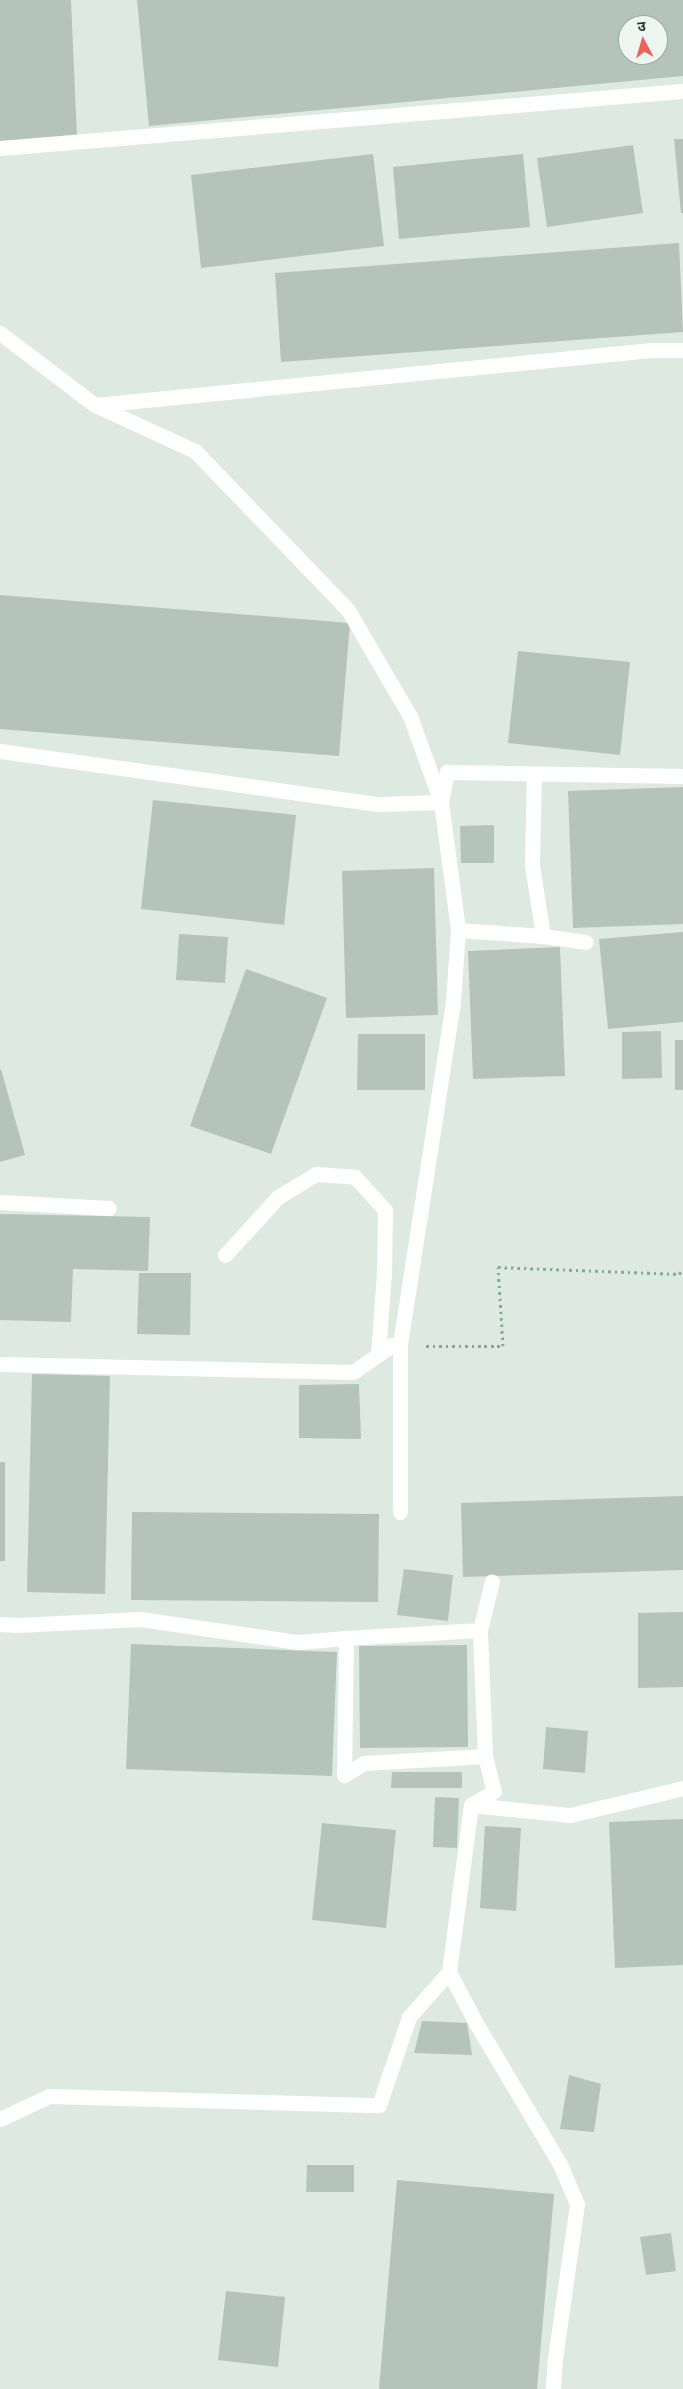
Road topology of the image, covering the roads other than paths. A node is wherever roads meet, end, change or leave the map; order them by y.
1 (683, 92) edge
2 (0, 148) edge
3 (0, 333) edge
4 (683, 350) edge
5 (95, 405) junction
6 (0, 751) edge
7 (534, 774) junction
8 (683, 776) edge
9 (441, 802) junction
10 (458, 930) junction
11 (543, 936) junction
12 (586, 942) dead end
13 (0, 1202) edge
14 (109, 1208) dead end
15 (226, 1255) dead end
16 (400, 1346) junction
17 (378, 1355) junction
18 (0, 1364) edge
19 (400, 1512) dead end
20 (492, 1581) dead end
21 (0, 1624) edge
22 (480, 1630) junction
23 (346, 1638) junction
24 (485, 1756) junction
25 (683, 1788) edge
26 (471, 1805) junction
27 (450, 1972) junction
28 (0, 2119) edge
29 (553, 2389) edge

1 - 2 street
3 - 5 street
4 - 5 street
5 - 9 street
6 - 9 street
7 - 8 street
7 - 9 street
7 - 11 street
9 - 10 street
10 - 11 street
10 - 16 street
11 - 12 street
13 - 14 street
15 - 17 street
16 - 17 street
16 - 19 street
17 - 18 street
20 - 22 street
21 - 23 street
22 - 23 street
22 - 24 street
23 - 24 street
24 - 26 street
25 - 26 street
26 - 27 street
27 - 28 street
27 - 29 street

